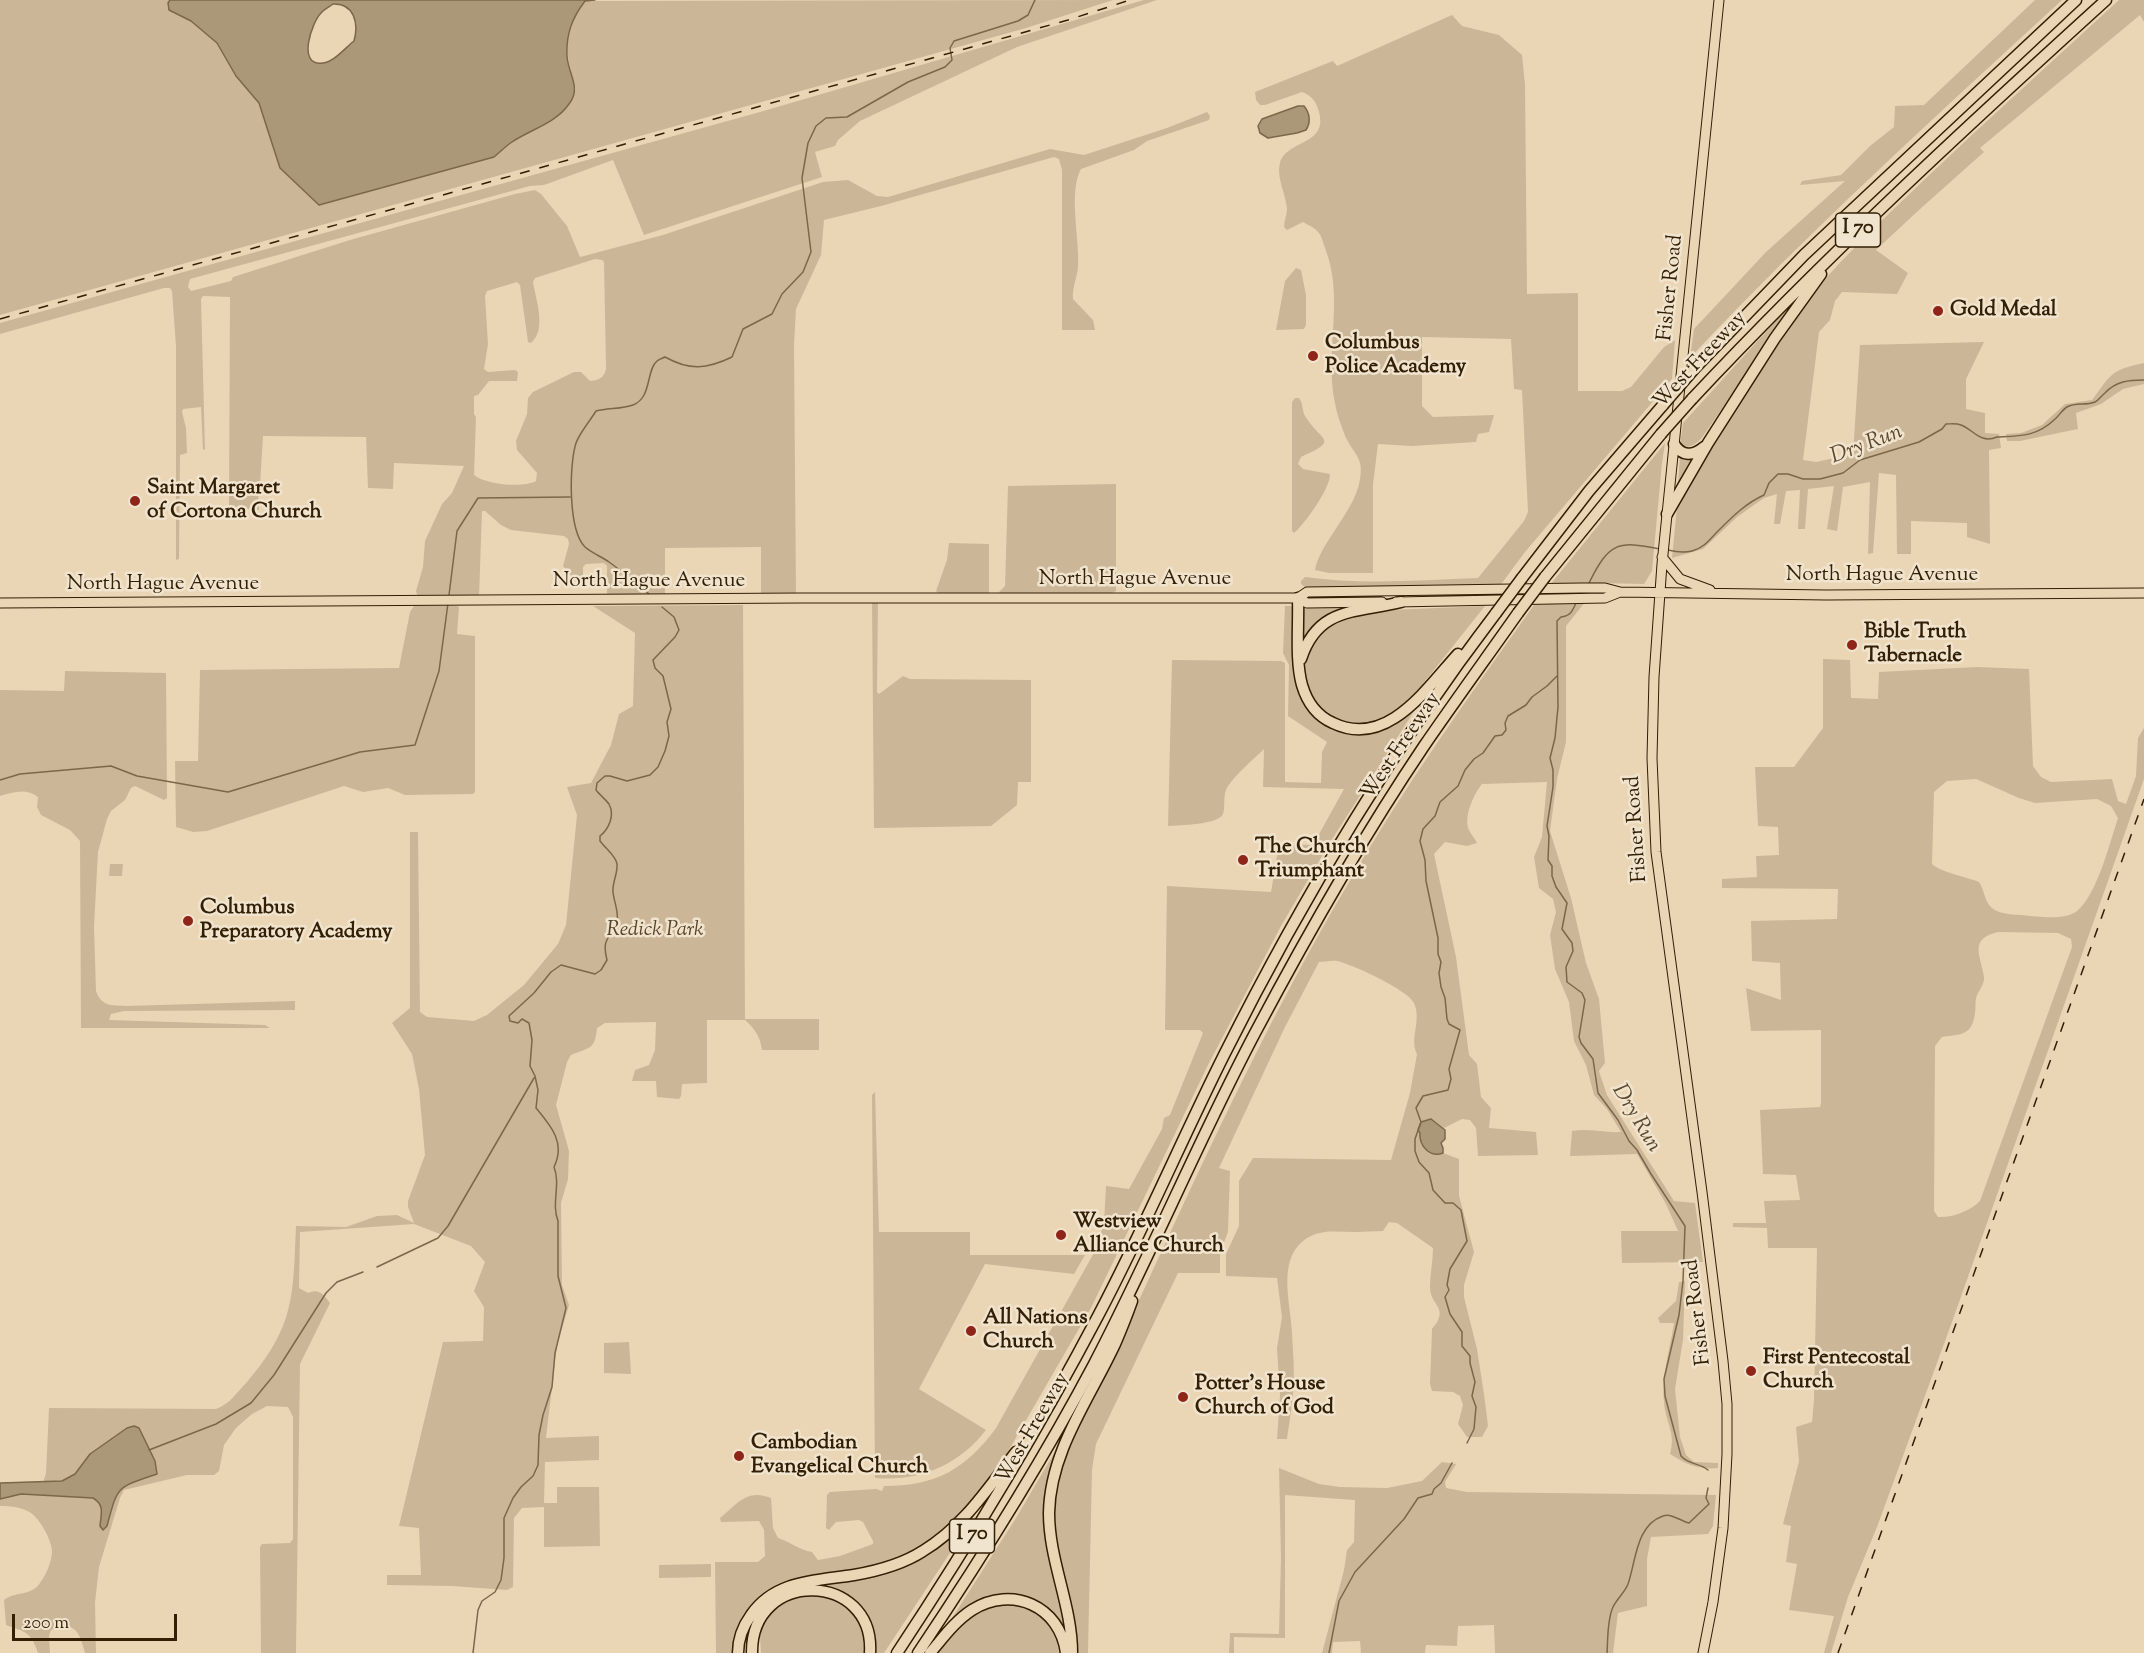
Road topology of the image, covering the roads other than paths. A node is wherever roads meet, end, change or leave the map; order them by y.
1 (1719, 0) edge
2 (2077, 0) edge
3 (2106, 0) edge
4 (1880, 208) junction
5 (1708, 443) junction
6 (1674, 444) junction
7 (1667, 514) junction
8 (1662, 557) junction
9 (1620, 592) junction
10 (1660, 592) junction
11 (1718, 593) junction
12 (2144, 594) edge
13 (1298, 598) junction
14 (1401, 602) junction
15 (0, 603) edge
16 (1480, 633) junction
17 (1299, 668) junction
18 (1161, 1230) junction
19 (1044, 1417) junction
20 (738, 1653) edge
21 (752, 1653) edge
22 (870, 1653) edge
23 (897, 1653) edge
24 (918, 1653) edge
25 (930, 1653) edge
26 (1066, 1653) edge
27 (1072, 1653) edge
28 (1703, 1653) edge

1 - 6 main road, Fisher Road
2 - 16 highway, West Freeway / I 70, bridge
3 - 4 highway, West Freeway / I 70
4 - 5 highway
4 - 18 highway, West Freeway / I 70, bridge
5 - 6 highway
5 - 7 highway
6 - 7 main road, Fisher Road
7 - 8 main road, Fisher Road
8 - 10 main road, Fisher Road
8 - 11 main road
9 - 10 main road, North Hague Avenue
9 - 13 main road, North Hague Avenue
9 - 14 main road, North Hague Avenue
10 - 11 main road, North Hague Avenue
10 - 28 main road, Fisher Road
11 - 12 main road, North Hague Avenue
13 - 14 main road, North Hague Avenue
13 - 15 main road, North Hague Avenue
13 - 17 highway
14 - 17 highway
16 - 17 highway
16 - 19 highway, West Freeway / I 70
18 - 24 highway, West Freeway / I 70
18 - 27 highway
19 - 20 highway
19 - 23 highway, West Freeway / I 70
21 - 22 highway
25 - 26 highway

